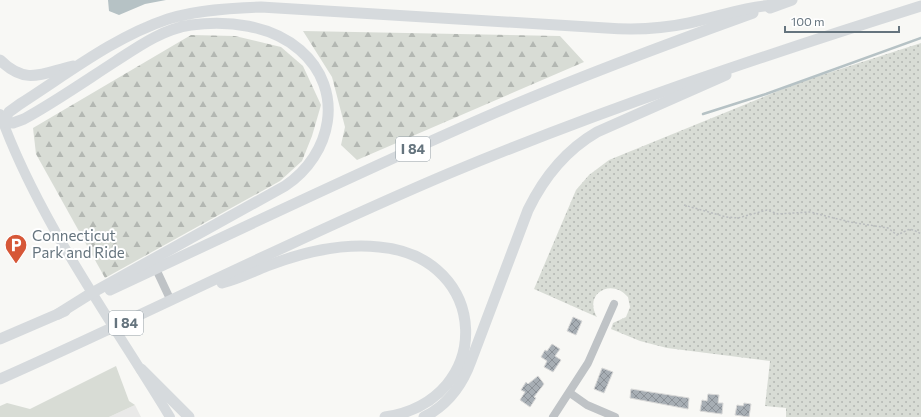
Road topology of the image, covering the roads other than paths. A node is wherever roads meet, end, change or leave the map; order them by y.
1 (792, 0) edge
2 (776, 5) junction
3 (921, 6) edge
4 (759, 58) junction
5 (0, 60) edge
6 (82, 64) junction
7 (1, 120) edge
8 (156, 269) junction
9 (202, 287) junction
10 (171, 301) junction
11 (614, 304) dead end
12 (58, 314) junction
13 (0, 339) edge
14 (141, 369) junction
15 (0, 379) edge
16 (570, 393) junction
17 (170, 417) edge
18 (189, 417) edge
19 (385, 417) edge
20 (424, 417) edge
21 (553, 417) edge
22 (615, 417) edge

1 - 2 highway, I 84
2 - 6 highway
2 - 8 highway, I 84
3 - 4 highway, I 84
4 - 9 highway, I 84
4 - 20 highway
5 - 6 highway
6 - 7 highway
7 - 12 highway
7 - 14 main road
8 - 10 street
8 - 12 highway, I 84
9 - 10 highway, I 84
9 - 19 highway
10 - 15 highway, I 84
11 - 16 street
12 - 13 highway, I 84
14 - 17 main road
14 - 18 highway
16 - 21 street
16 - 22 street

